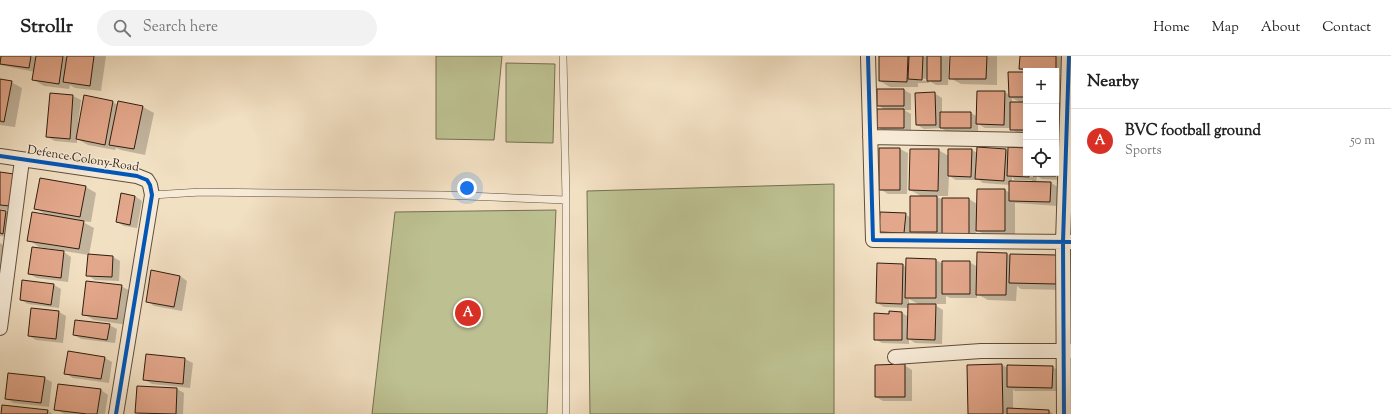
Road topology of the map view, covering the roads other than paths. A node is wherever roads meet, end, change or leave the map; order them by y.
1 (563, 56) edge
2 (868, 56) edge
3 (1069, 56) edge
4 (870, 137) junction
5 (1023, 140) edge
6 (1065, 140) edge
7 (0, 156) edge
8 (22, 160) junction
9 (152, 195) junction
10 (566, 200) junction
11 (1067, 242) edge
12 (0, 328) edge
13 (1067, 351) edge
14 (895, 357) dead end
15 (116, 414) edge
16 (566, 414) edge
17 (1064, 414) edge

1 - 10 lane
2 - 4 street
3 - 6 street
4 - 5 street
4 - 11 street
6 - 11 street
7 - 8 street, Defence Colony Road
8 - 9 street, Defence Colony Road
8 - 12 street
9 - 10 lane
9 - 15 street
10 - 16 lane
11 - 13 street
13 - 14 street
13 - 17 street

